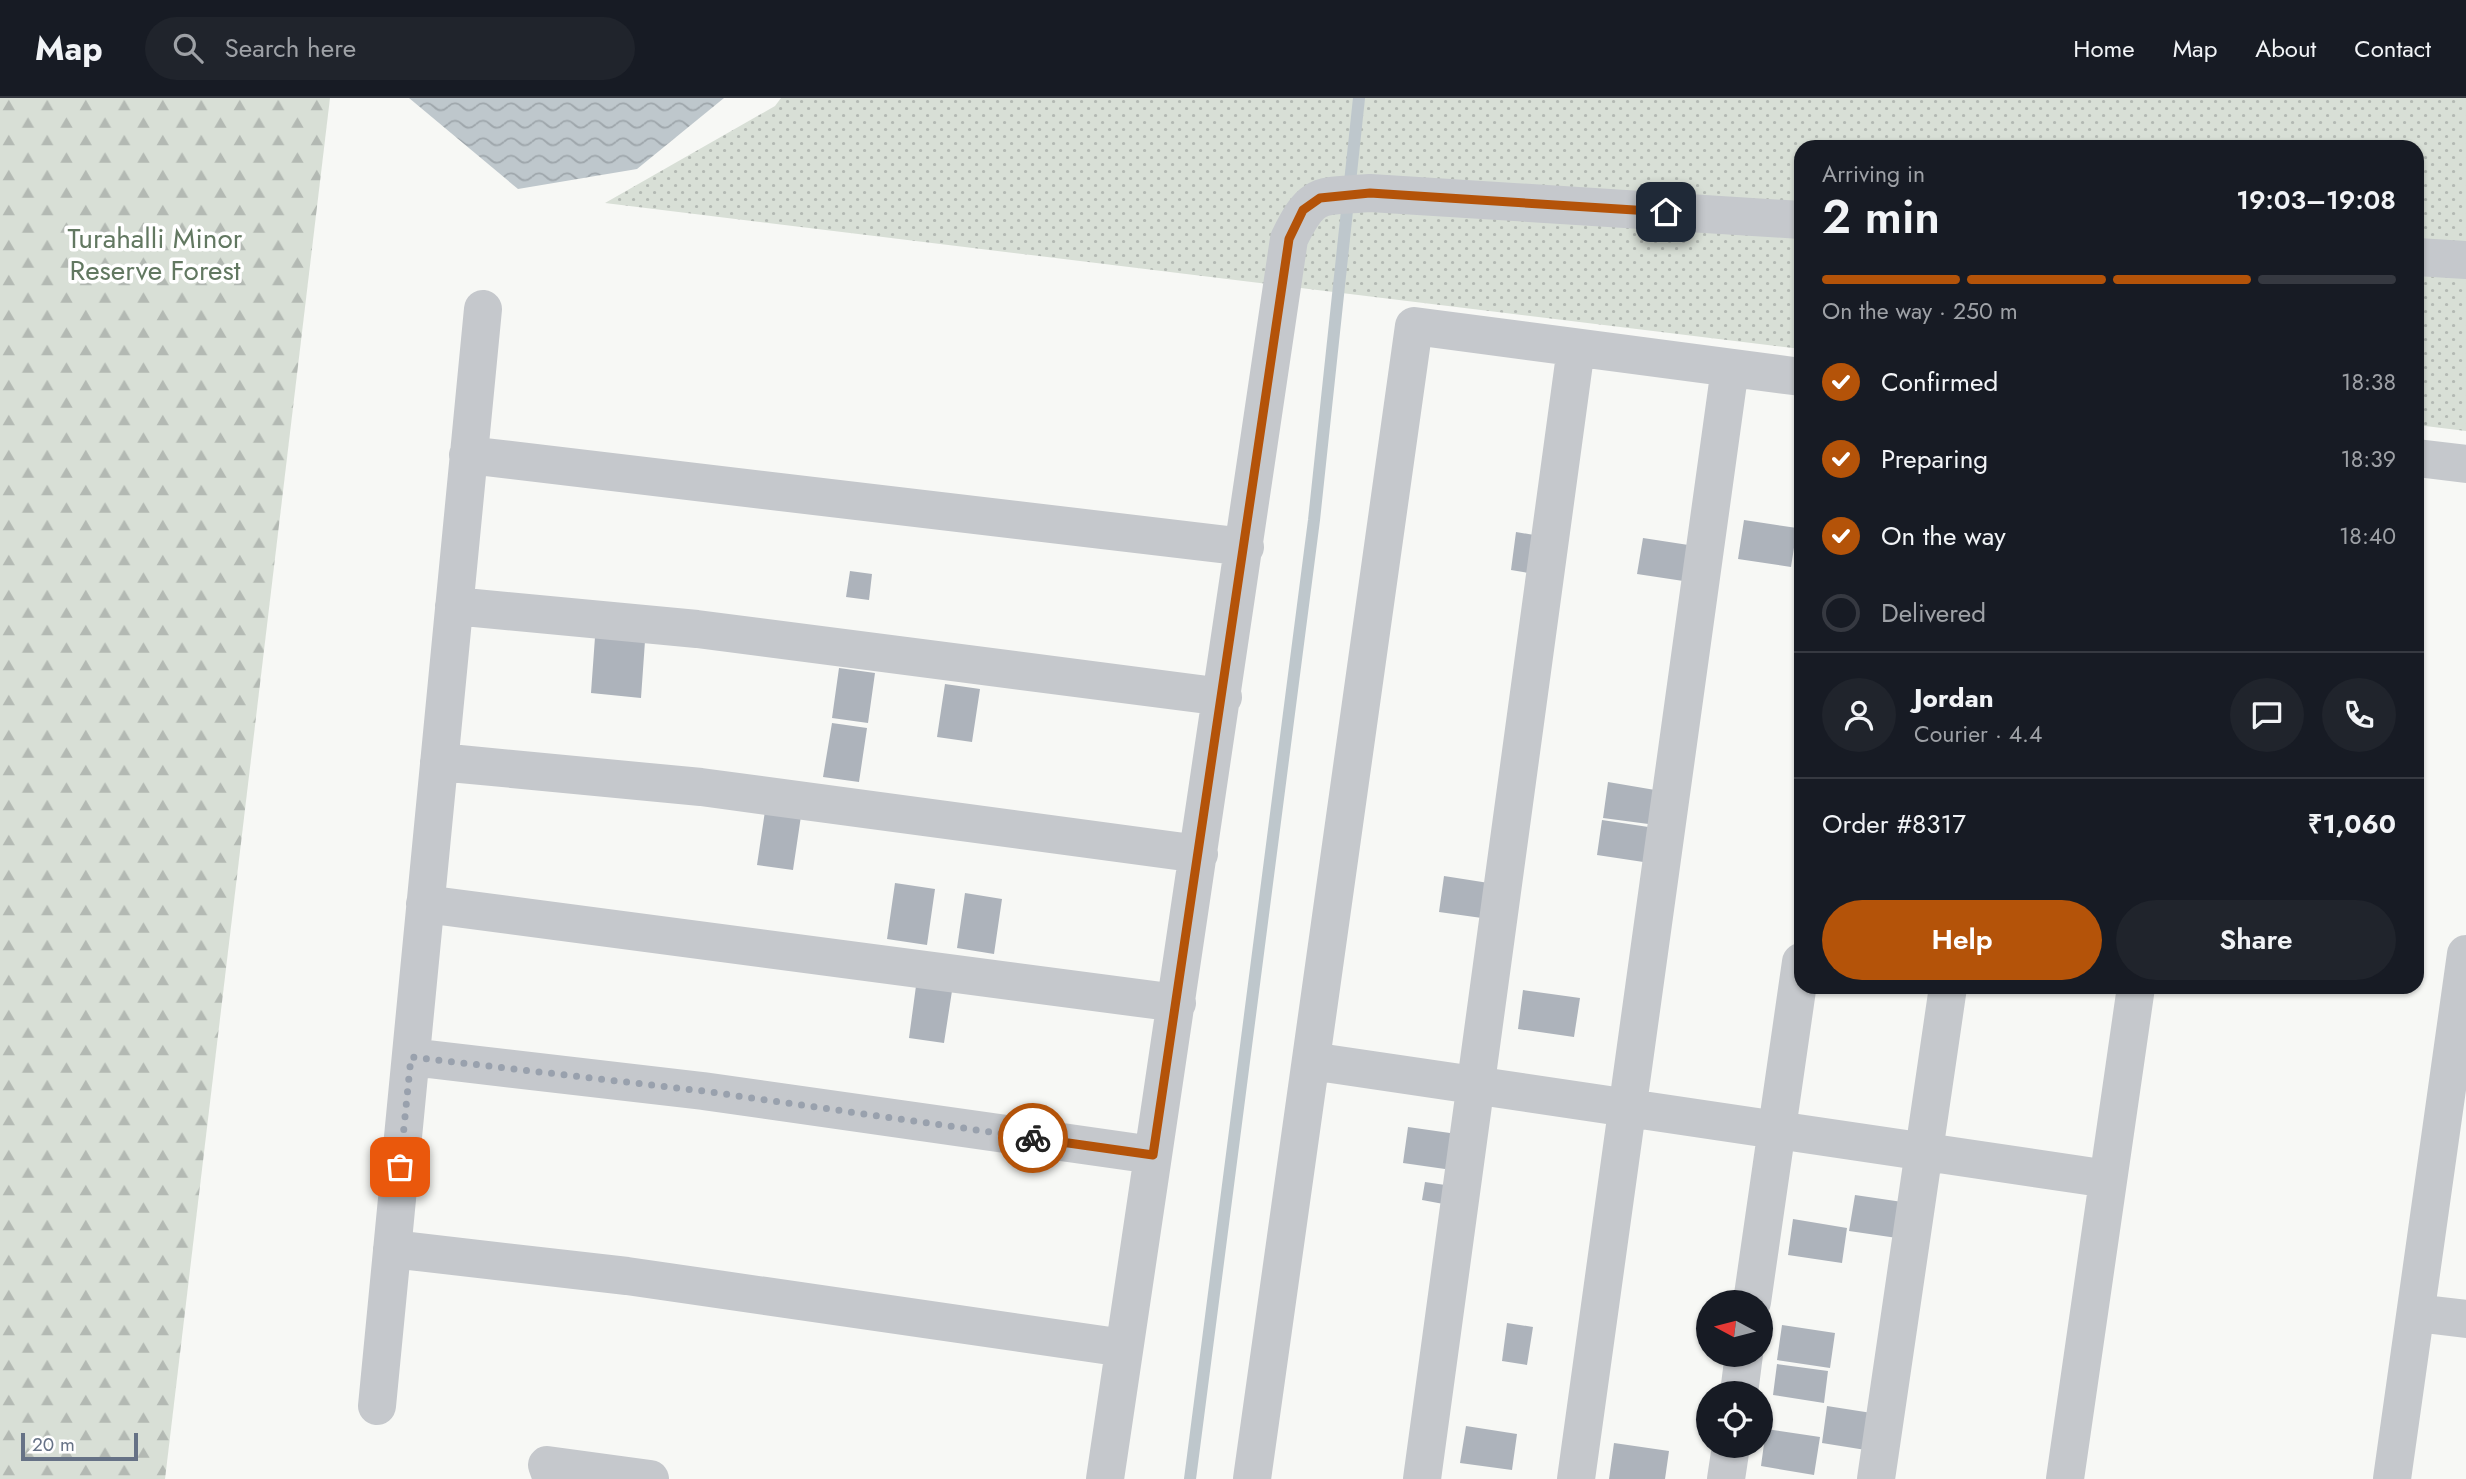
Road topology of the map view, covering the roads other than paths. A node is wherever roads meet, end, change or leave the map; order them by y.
1 (1794, 220) edge
2 (2424, 257) edge
3 (2466, 260) edge
4 (482, 309) dead end
5 (1576, 348) junction
6 (1730, 368) junction
7 (1794, 376) edge
8 (468, 455) junction
9 (2424, 459) edge
10 (2466, 464) edge
11 (1245, 547) junction
12 (454, 606) junction
13 (1223, 697) junction
14 (439, 762) junction
15 (1199, 854) junction
16 (425, 904) junction
17 (2466, 954) edge
18 (1796, 994) edge
19 (1947, 994) edge
20 (2135, 994) edge
21 (1177, 1003) junction
22 (411, 1057) junction
23 (1311, 1061) junction
24 (1475, 1085) junction
25 (1628, 1107) junction
26 (1777, 1130) junction
27 (1924, 1152) junction
28 (1153, 1155) junction
29 (2108, 1179) junction
30 (392, 1249) junction
31 (1754, 1290) edge
32 (2416, 1313) junction
33 (2466, 1319) edge
34 (1124, 1348) junction
35 (377, 1406) dead end
36 (1729, 1458) edge
37 (552, 1479) edge
38 (650, 1479) edge
39 (1105, 1479) edge
40 (1252, 1479) edge
41 (1422, 1479) edge
42 (1576, 1479) edge
43 (1726, 1479) edge
44 (1876, 1479) edge
45 (2065, 1479) edge
46 (2392, 1479) edge

1 - 11 street
2 - 3 street
4 - 8 street
5 - 6 street
5 - 23 street
5 - 24 street
6 - 7 street
6 - 25 street
8 - 11 street
8 - 12 street
9 - 10 street
11 - 13 street
12 - 13 street
12 - 14 street
13 - 15 street
14 - 15 street
14 - 16 street
15 - 21 street
16 - 21 street
16 - 22 street
17 - 32 street
18 - 26 street
19 - 27 street
20 - 29 street
21 - 28 street
22 - 28 street
22 - 30 street
23 - 24 street
23 - 40 street
24 - 25 street
24 - 41 street
25 - 26 street
25 - 42 street
26 - 27 street
26 - 31 street
27 - 29 street
27 - 44 street
28 - 34 street
29 - 45 street
30 - 34 street
30 - 35 street
32 - 33 street
32 - 46 street
34 - 39 street
36 - 43 street
37 - 38 street

